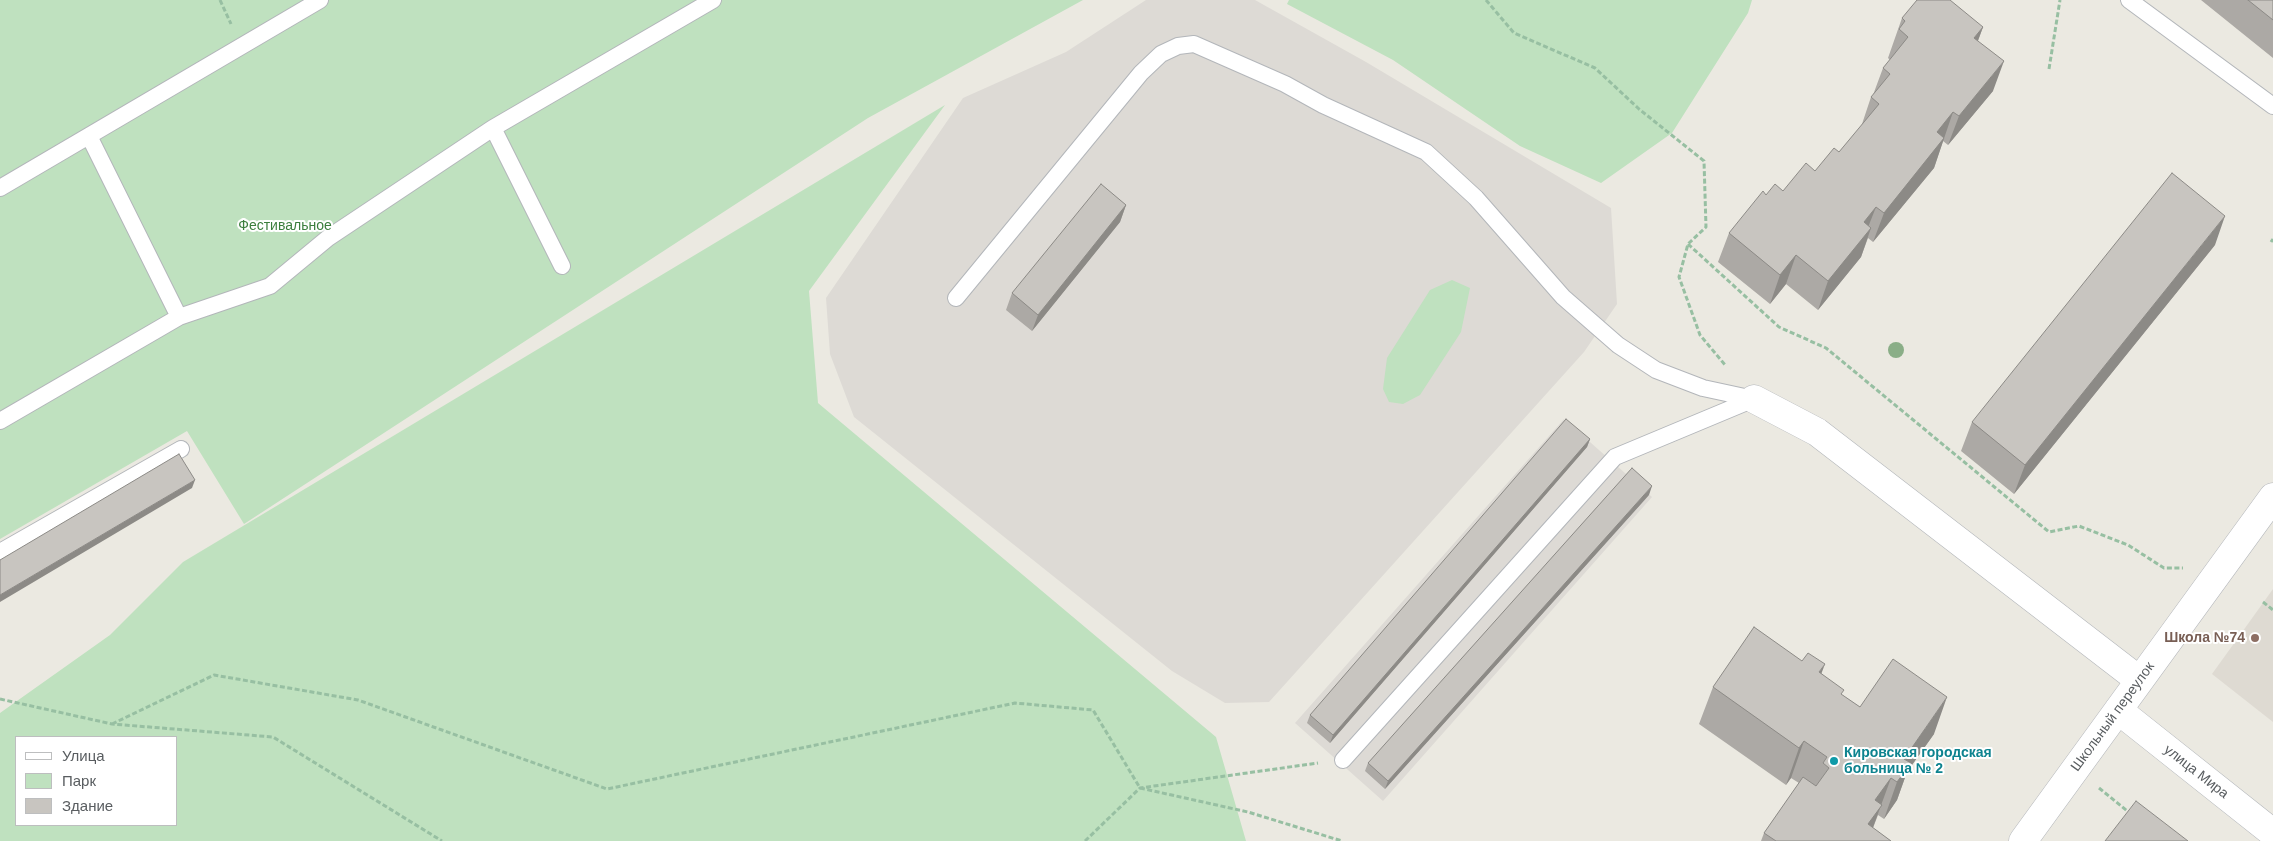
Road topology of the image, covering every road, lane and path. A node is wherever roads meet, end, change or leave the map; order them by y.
1 (320, 0) edge
2 (713, 0) edge
3 (1486, 0) edge
4 (2060, 0) edge
5 (2129, 0) edge
6 (2049, 69) dead end
7 (2273, 106) edge
8 (493, 128) junction
9 (89, 136) junction
10 (0, 188) edge
11 (1688, 244) junction
12 (562, 266) dead end
13 (956, 298) dead end
14 (179, 317) junction
15 (1754, 399) junction
16 (0, 421) edge
17 (181, 449) dead end
18 (2273, 497) edge
19 (0, 552) edge
20 (2189, 568) dead end
21 (2264, 602) dead end
22 (2273, 610) edge
23 (2139, 680) junction
24 (0, 699) edge
25 (2118, 710) junction
26 (112, 724) junction
27 (1343, 760) joint
28 (2075, 769) junction
29 (1140, 788) junction
30 (2135, 817) edge
31 (2273, 833) edge
32 (442, 841) edge
33 (1086, 841) edge
34 (1342, 841) edge
35 (2023, 841) edge

1 - 9 lane
2 - 8 lane
3 - 11 path
4 - 6 path
5 - 7 lane
8 - 12 lane
8 - 14 lane
9 - 10 lane
9 - 14 lane
11 - 15 path
11 - 20 path
13 - 15 lane
14 - 16 lane
15 - 23 street
15 - 27 lane
17 - 19 lane
18 - 23 street, Школьный переулок
21 - 22 path
23 - 25 street, Школьный переулок
24 - 26 path
25 - 28 street, Школьный переулок
25 - 31 street, улица Мира
26 - 29 path
26 - 32 path
27 - 29 path
28 - 30 path
28 - 35 street, Школьный переулок
29 - 33 path
29 - 34 path

